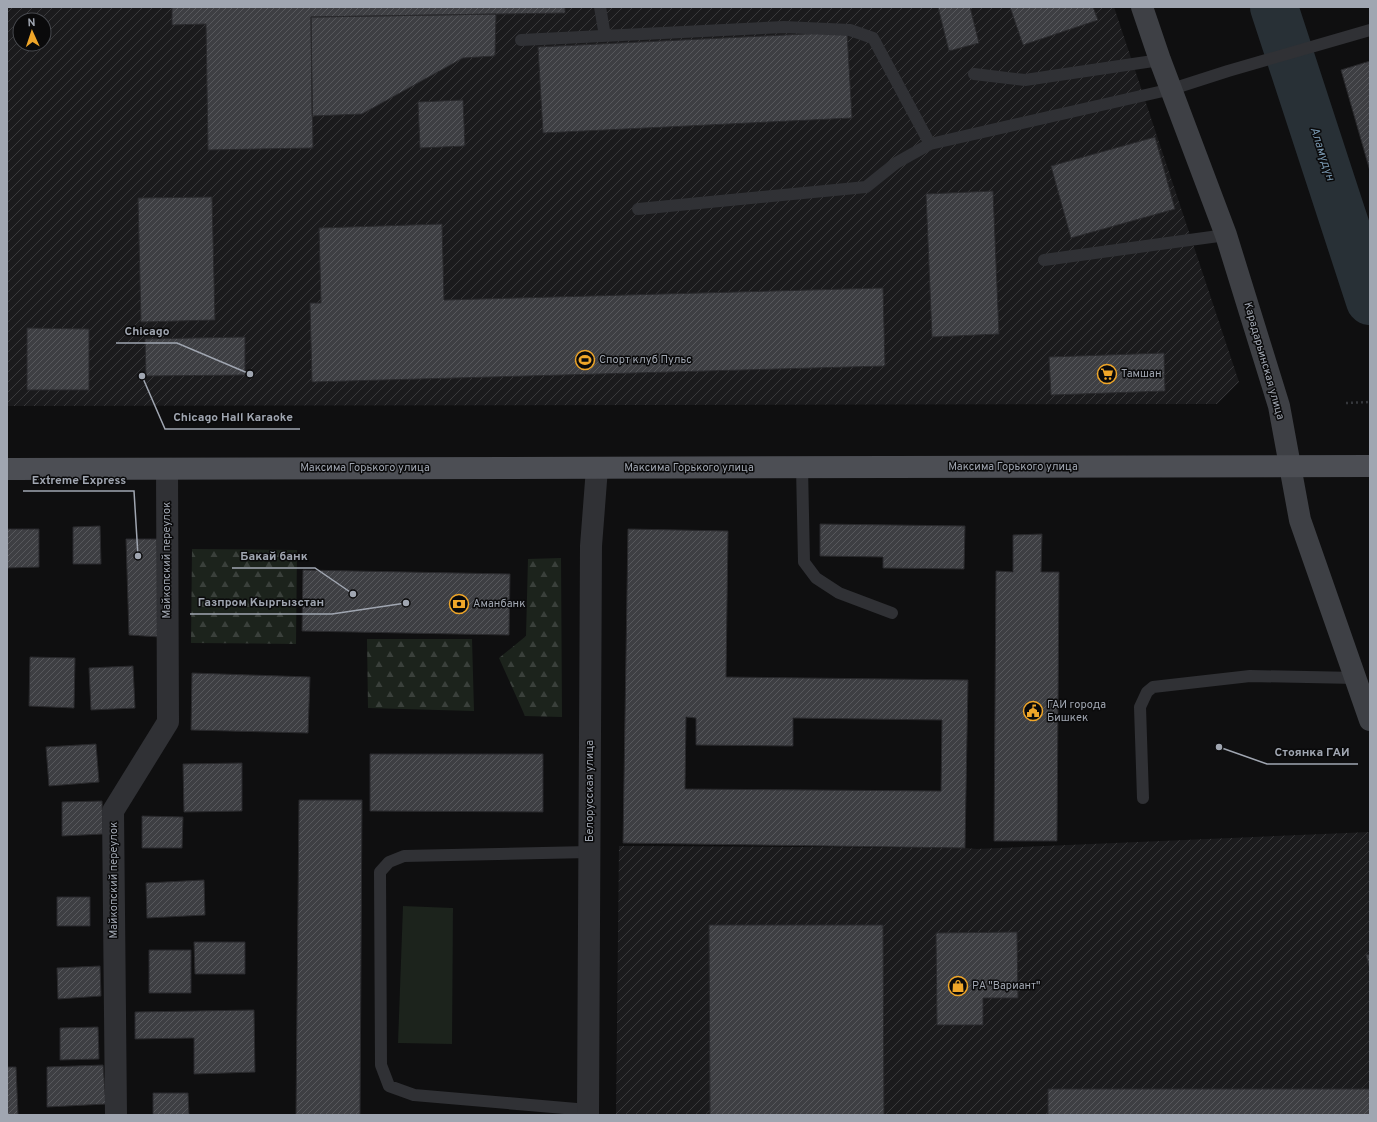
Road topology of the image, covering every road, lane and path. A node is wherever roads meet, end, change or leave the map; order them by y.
1 (600, 7) edge
2 (1142, 7) edge
3 (1370, 30) edge
4 (605, 36) junction
5 (521, 40) dead end
6 (1160, 60) junction
7 (974, 74) dead end
8 (1172, 90) junction
9 (930, 144) junction
10 (638, 209) dead end
11 (1226, 235) junction
12 (1044, 260) dead end
13 (1370, 402) edge
14 (1346, 403) dead end
15 (1370, 466) edge
16 (1290, 467) junction
17 (597, 468) junction
18 (802, 468) junction
19 (7, 469) edge
20 (167, 469) junction
21 (892, 613) dead end
22 (1357, 678) junction
23 (1370, 720) edge
24 (1143, 798) dead end
25 (589, 852) junction
26 (588, 1113) edge
27 (116, 1115) edge

1 - 4 lane
2 - 6 street, Карадарьинская улица
3 - 8 lane
4 - 5 lane
4 - 9 lane
6 - 7 lane
6 - 8 street, Карадарьинская улица
8 - 9 lane
8 - 11 street, Карадарьинская улица
9 - 10 lane
11 - 12 lane
11 - 16 street, Карадарьинская улица
13 - 14 path
15 - 16 main road, Максима Горького улица
16 - 18 main road, Максима Горького улица
16 - 22 street, Карадарьинская улица
17 - 18 main road, Максима Горького улица
17 - 20 main road, Максима Горького улица
17 - 25 street, Белорусская улица
18 - 21 lane
19 - 20 main road, Максима Горького улица
20 - 27 street, Майкопский переулок
22 - 23 street, Карадарьинская улица
22 - 24 lane
25 - 26 street, Белорусская улица
25 - 26 lane

